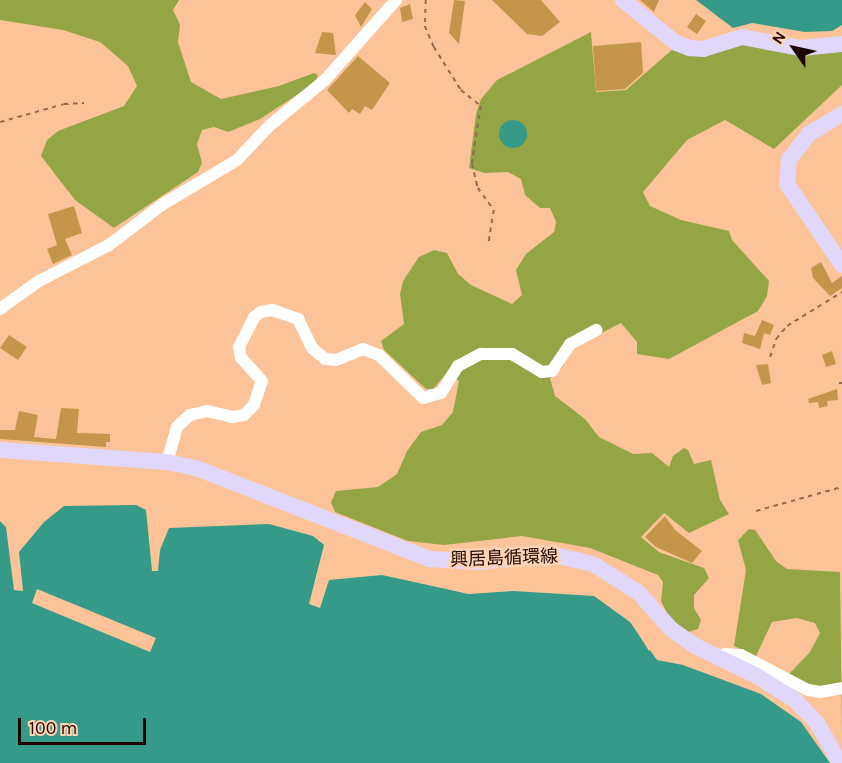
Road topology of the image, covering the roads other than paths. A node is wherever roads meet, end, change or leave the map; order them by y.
1 (396, 0) edge
2 (623, 0) edge
3 (842, 44) edge
4 (842, 114) edge
5 (842, 265) edge
6 (0, 309) edge
7 (596, 330) dead end
8 (0, 450) edge
9 (167, 462) junction
10 (719, 659) junction
11 (842, 688) edge
12 (840, 763) edge

1 - 6 street
2 - 3 main road
4 - 5 main road
7 - 9 street
8 - 9 main road, 興居島循環線
9 - 10 main road, 興居島循環線
10 - 11 street
10 - 12 main road, 興居島循環線

